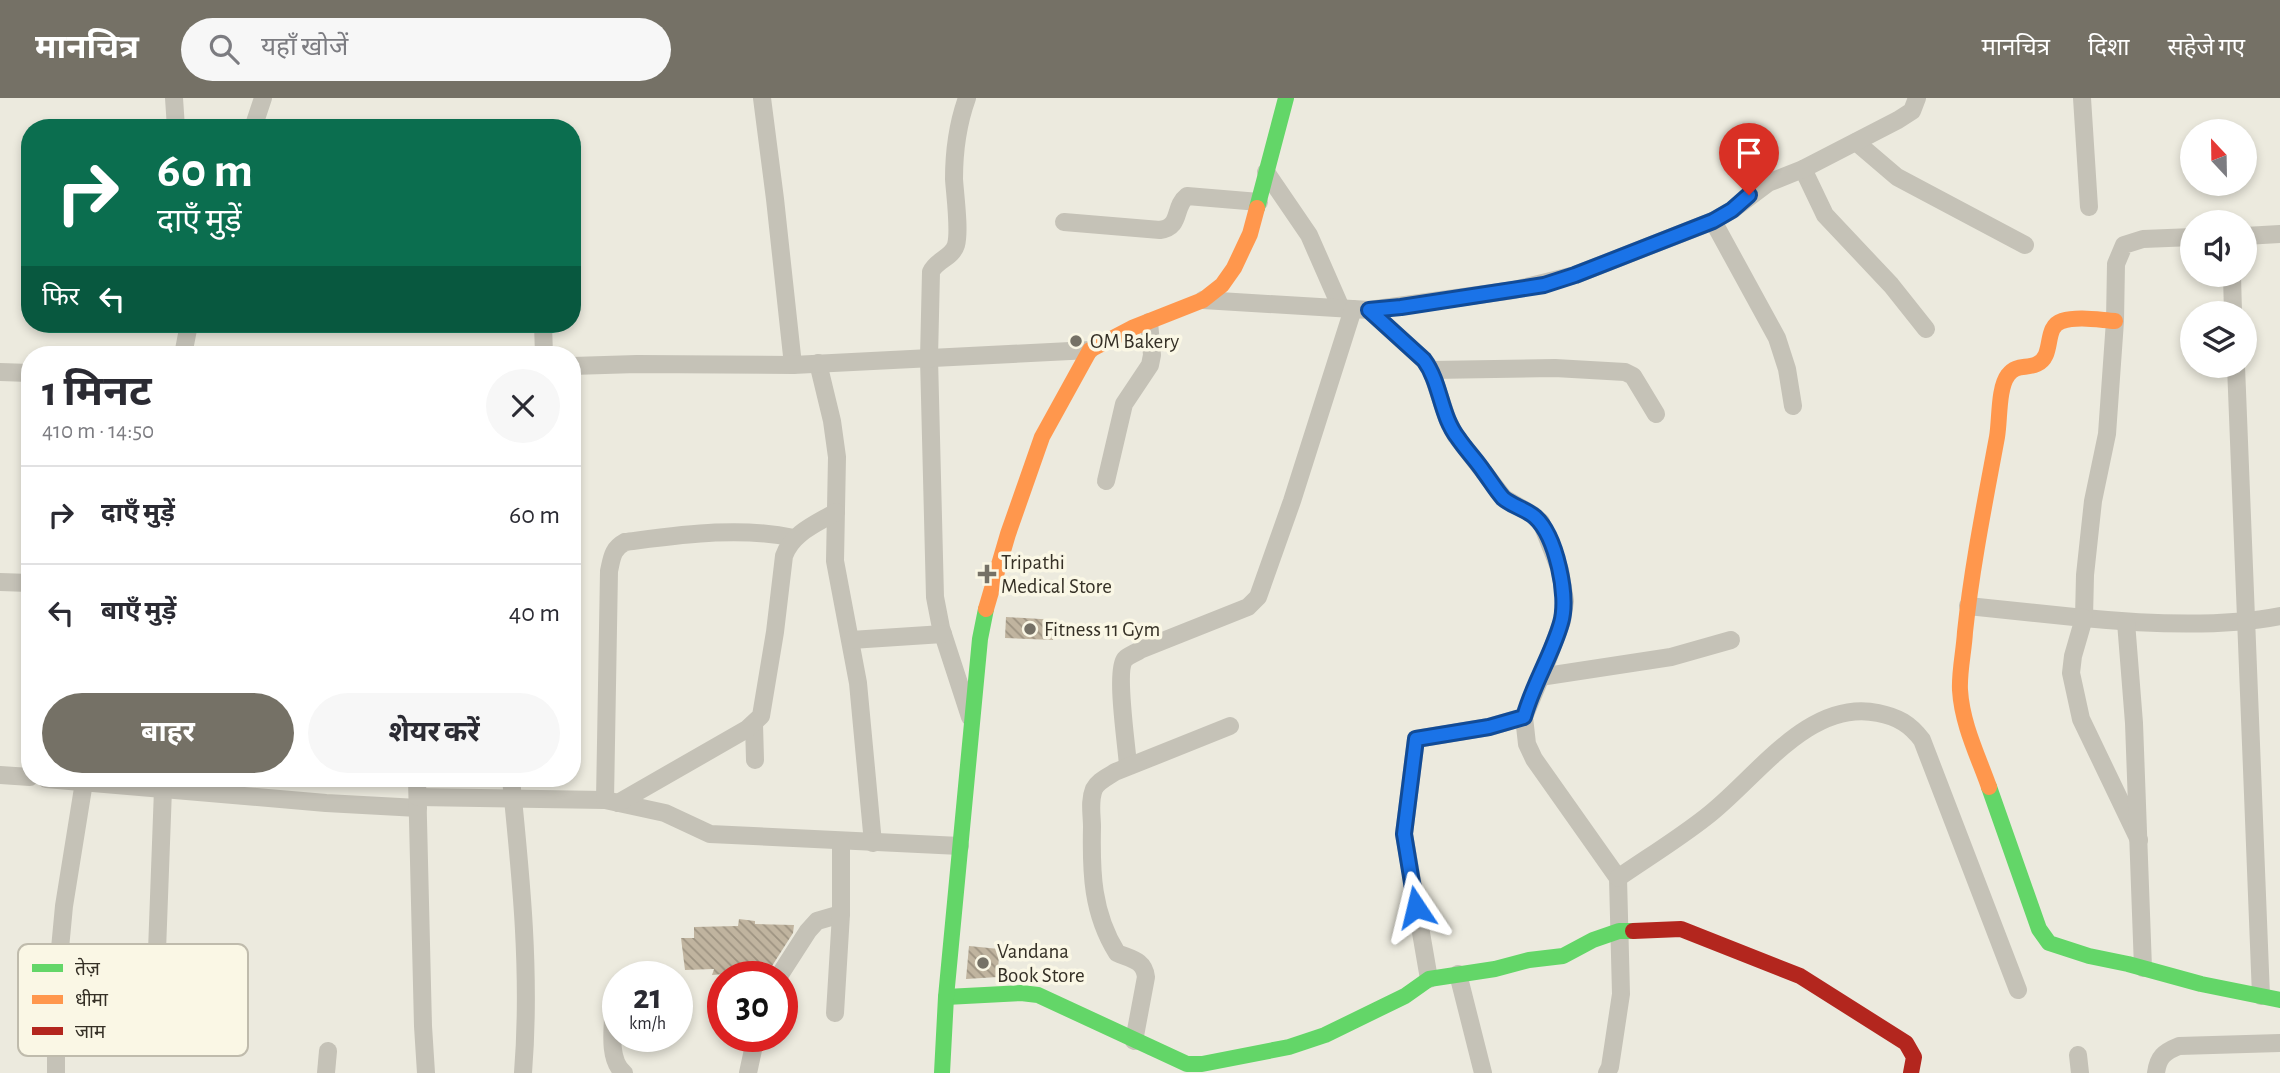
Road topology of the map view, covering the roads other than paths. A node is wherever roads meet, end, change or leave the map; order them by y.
1 (174, 98) edge
2 (263, 98) edge
3 (762, 98) edge
4 (967, 98) edge
5 (1286, 98) edge
6 (1917, 98) edge
7 (2082, 98) edge
8 (175, 119) edge
9 (256, 119) edge
10 (1856, 142) junction
11 (1803, 169) junction
12 (1266, 172) junction
13 (1259, 202) junction
14 (2088, 207) dead end
15 (1713, 221) junction
16 (1064, 222) dead end
17 (2280, 234) edge
18 (2257, 235) edge
19 (2180, 238) edge
20 (2025, 245) dead end
21 (1203, 300) junction
22 (1354, 309) junction
23 (2115, 321) junction
24 (1149, 322) junction
25 (1926, 329) dead end
26 (1090, 350) junction
27 (929, 358) junction
28 (818, 363) junction
29 (793, 365) junction
30 (581, 366) edge
31 (1432, 370) junction
32 (0, 372) edge
33 (21, 373) edge
34 (2237, 378) edge
35 (1793, 406) dead end
36 (1656, 414) dead end
37 (1106, 481) dead end
38 (836, 512) junction
39 (794, 538) junction
40 (0, 582) edge
41 (21, 583) edge
42 (1968, 606) junction
43 (2280, 616) edge
44 (2084, 618) junction
45 (2126, 622) junction
46 (2247, 623) junction
47 (943, 634) junction
48 (851, 640) junction
49 (1731, 640) dead end
50 (1540, 677) junction
51 (1524, 717) junction
52 (972, 721) junction
53 (754, 724) junction
54 (1230, 726) dead end
55 (755, 760) dead end
56 (1128, 766) junction
57 (0, 775) edge
58 (21, 777) edge
59 (82, 787) edge
60 (152, 787) edge
61 (417, 787) edge
62 (512, 787) edge
63 (163, 789) junction
64 (513, 797) junction
65 (612, 801) junction
66 (418, 803) junction
67 (2138, 840) junction
68 (841, 842) junction
69 (873, 844) junction
70 (960, 846) junction
71 (1618, 878) junction
72 (841, 914) junction
73 (1619, 931) junction
74 (60, 944) edge
75 (157, 944) edge
76 (789, 961) edge
77 (2143, 968) junction
78 (1458, 974) junction
79 (1429, 979) junction
80 (2018, 990) dead end
81 (2261, 996) junction
82 (946, 997) junction
83 (2280, 1000) edge
84 (835, 1013) dead end
85 (1134, 1041) junction
86 (2280, 1043) edge
87 (328, 1051) dead end
88 (614, 1052) edge
89 (753, 1052) edge
90 (326, 1073) edge
91 (426, 1073) edge
92 (523, 1073) edge
93 (624, 1073) edge
94 (748, 1073) edge
95 (942, 1073) edge
96 (1483, 1073) edge
97 (1607, 1073) edge
98 (1911, 1073) edge
99 (2156, 1073) edge

1 - 8 street
2 - 9 street
3 - 29 street
4 - 27 street
5 - 12 street
6 - 10 street
7 - 14 street
10 - 11 street
10 - 20 street
11 - 15 street
11 - 25 street
12 - 13 street
12 - 22 street
13 - 16 street
13 - 21 street
15 - 22 street
15 - 35 street
17 - 18 street
19 - 23 street
21 - 22 street
21 - 24 street
22 - 31 street
22 - 56 street
23 - 42 street
23 - 44 street
24 - 26 street
24 - 37 street
26 - 27 street
26 - 52 street
27 - 28 street
27 - 47 street
28 - 29 street
28 - 38 street
29 - 30 street
31 - 36 street
31 - 50 street
32 - 33 street
34 - 46 street
38 - 39 street
38 - 48 street
39 - 53 street
39 - 65 street
40 - 41 street
42 - 44 street
42 - 77 street
43 - 46 street
44 - 45 street
44 - 67 street
45 - 46 street
45 - 67 street
46 - 81 street
47 - 48 street
47 - 52 street
48 - 69 street
49 - 50 street
50 - 51 street
51 - 71 street
51 - 79 street
52 - 70 street
53 - 55 street
53 - 65 street
54 - 56 street
56 - 85 street
57 - 58 street
59 - 74 street
60 - 63 street
61 - 66 street
62 - 64 street
63 - 66 street
63 - 75 street
64 - 65 street
64 - 66 street
64 - 92 street
65 - 68 street
66 - 91 street
67 - 77 street
68 - 69 street
68 - 72 street
69 - 70 street
70 - 82 street
71 - 73 street
71 - 80 street
72 - 76 street
72 - 84 street
73 - 78 street
73 - 97 street
73 - 98 street
77 - 81 street
78 - 79 street
78 - 96 street
79 - 85 street
81 - 83 street
82 - 85 street
82 - 95 street
86 - 99 street
87 - 90 street
88 - 93 street
89 - 94 street

